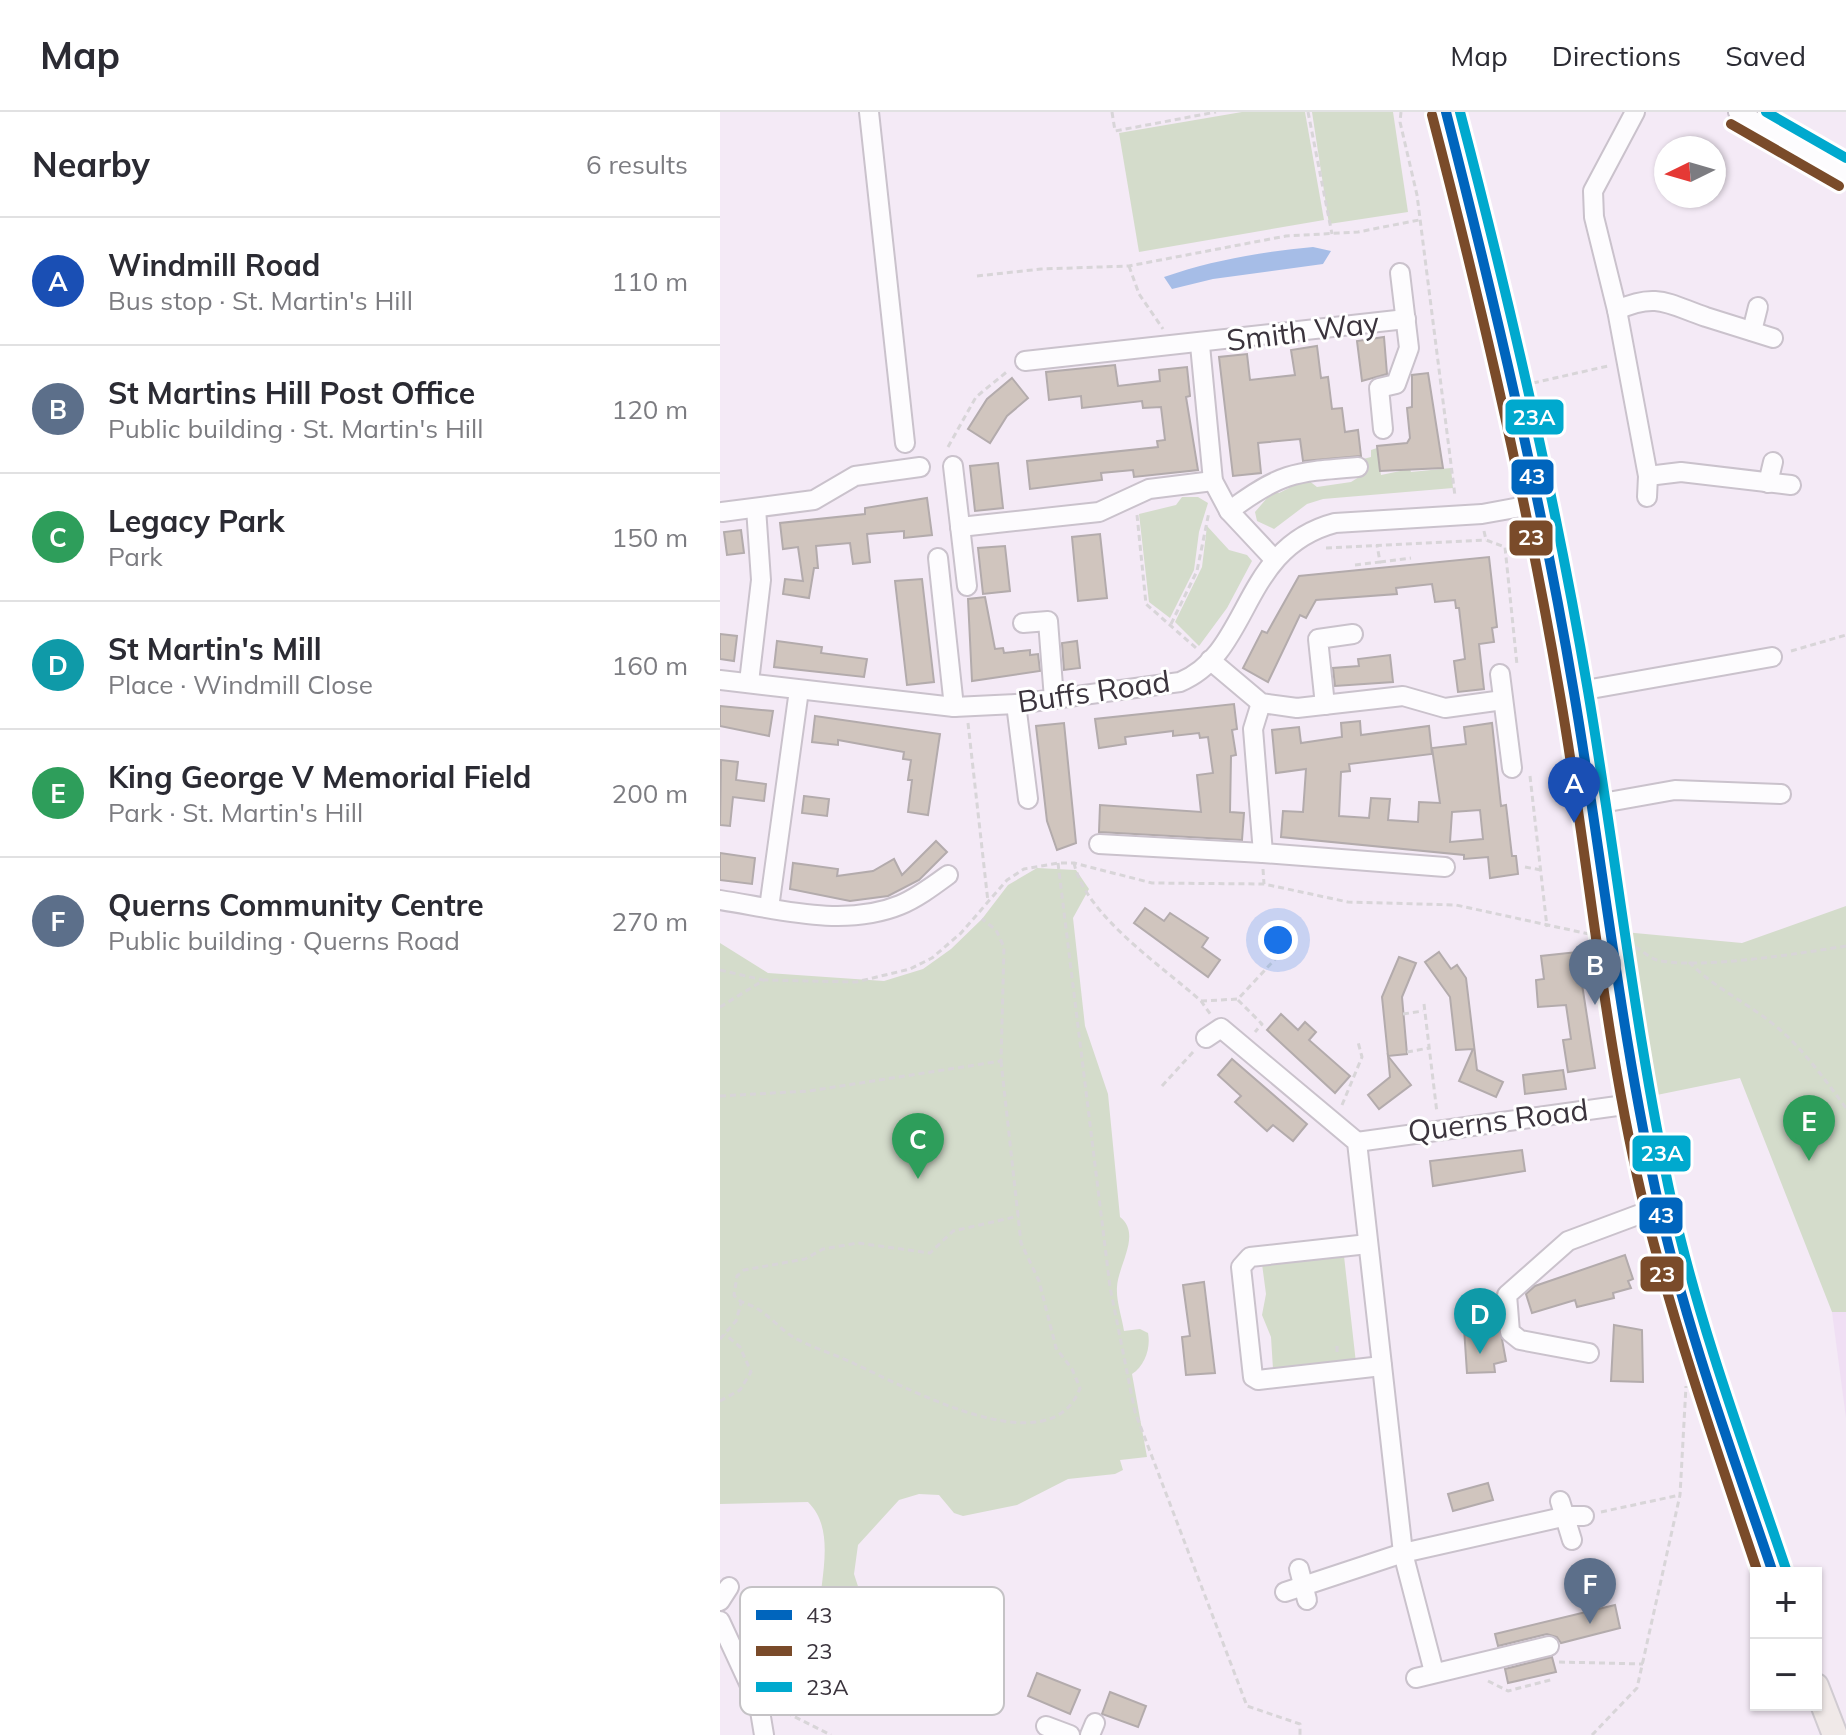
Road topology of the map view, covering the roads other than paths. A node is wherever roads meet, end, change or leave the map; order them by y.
1 (869, 112) edge
2 (1446, 112) edge
3 (1635, 112) edge
4 (1751, 115) edge
5 (1846, 174) edge
6 (1400, 273) dead end
7 (1758, 307) dead end
8 (1617, 310) junction
9 (1406, 319) junction
10 (1752, 331) junction
11 (1773, 338) dead end
12 (1200, 345) junction
13 (1025, 361) road end
14 (1383, 429) dead end
15 (905, 443) dead end
16 (948, 461) road end
17 (1773, 462) dead end
18 (920, 467) dead end
19 (1358, 467) dead end
20 (1648, 476) junction
21 (1768, 483) junction
22 (1791, 485) dead end
23 (1216, 486) junction
24 (1647, 497) dead end
25 (1537, 504) junction
26 (756, 508) junction
27 (1229, 511) junction
28 (722, 512) edge
29 (960, 527) junction
30 (938, 558) dead end
31 (1273, 558) junction
32 (967, 586) dead end
33 (1023, 623) dead end
34 (1353, 634) dead end
35 (1772, 657) road end
36 (1210, 660) junction
37 (1500, 674) dead end
38 (720, 680) edge
39 (749, 682) junction
40 (799, 690) junction
41 (1574, 692) junction
42 (1054, 699) junction
43 (1503, 700) junction
44 (1261, 703) junction
45 (1016, 704) junction
46 (1325, 705) junction
47 (954, 707) junction
48 (1512, 768) dead end
49 (1781, 794) dead end
50 (1028, 799) dead end
51 (1591, 805) junction
52 (1099, 844) dead end
53 (1263, 853) junction
54 (1445, 867) dead end
55 (948, 875) dead end
56 (720, 900) edge
57 (769, 908) junction
58 (1214, 1033) road end
59 (1639, 1103) junction
60 (1357, 1142) junction
61 (1659, 1207) junction
62 (1368, 1244) junction
63 (1589, 1353) dead end
64 (1382, 1366) junction
65 (1572, 1540) dead end
66 (1403, 1553) junction
67 (1771, 1567) edge
68 (1299, 1587) dead end
69 (720, 1621) edge
70 (1549, 1646) road end
71 (740, 1663) edge
72 (1822, 1701) edge
73 (760, 1715) edge
74 (1046, 1726) dead end
75 (764, 1735) edge
76 (1070, 1735) edge
77 (1835, 1735) edge

1 - 15 street
2 - 25 main road
3 - 8 street
4 - 5 street
6 - 9 street, Smith Way
7 - 10 street
8 - 10 street
8 - 20 street
9 - 12 street, Smith Way
9 - 14 street, Smith Way
10 - 11 street
12 - 13 street, Smith Way
12 - 23 street, Smith Way
16 - 29 street
17 - 21 street
18 - 26 street
19 - 27 street
20 - 21 street
20 - 24 street
21 - 22 street
23 - 27 street, Smith Way
23 - 29 street
25 - 31 street, Buffs Road
25 - 41 main road
26 - 28 street
26 - 39 street
27 - 31 street, Smith Way
29 - 32 street
30 - 47 street
31 - 36 street, Buffs Road
33 - 42 street
34 - 46 street
35 - 41 street
36 - 42 street, Buffs Road
36 - 44 street
37 - 43 street
38 - 39 street, Buffs Road
39 - 40 street, Buffs Road
40 - 47 street, Buffs Road
40 - 57 street
41 - 51 main road
42 - 45 street, Buffs Road
43 - 46 street
43 - 48 street
44 - 46 street
44 - 53 street
45 - 47 street, Buffs Road
45 - 50 street
49 - 51 street
51 - 59 main road
52 - 53 street
53 - 54 street
55 - 57 street
56 - 57 street
58 - 60 street
59 - 60 street, Querns Road
59 - 61 main road
60 - 62 street
61 - 63 street
61 - 67 main road
62 - 64 street
62 - 64 street
64 - 66 street
65 - 66 street
66 - 68 street
66 - 70 street
69 - 71 street
72 - 77 main road
73 - 75 street
74 - 76 street

